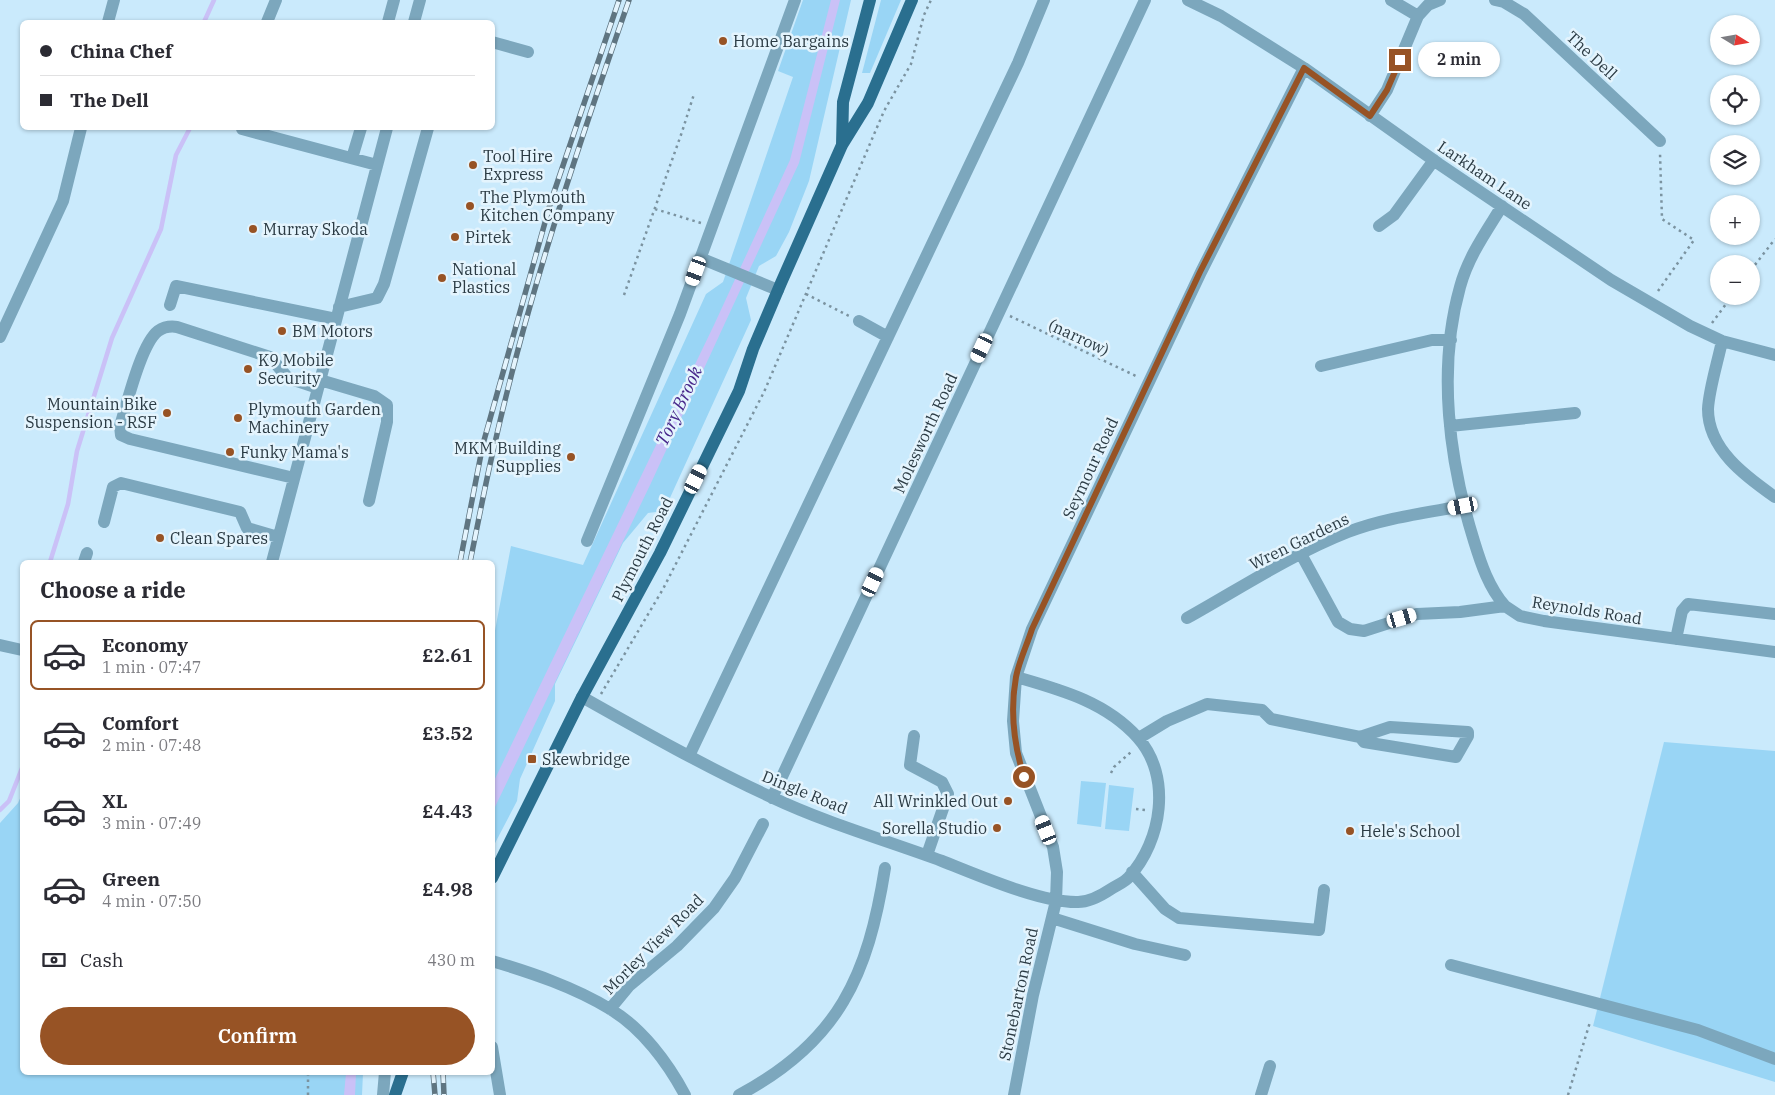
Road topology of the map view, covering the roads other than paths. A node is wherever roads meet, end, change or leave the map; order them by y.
1 (114, 0) edge
2 (276, 0) edge
3 (394, 0) edge
4 (420, 0) edge
5 (795, 0) edge
6 (870, 0) edge
7 (912, 0) edge
8 (1044, 0) edge
9 (1145, 0) edge
10 (1188, 0) edge
11 (1391, 0) edge
12 (1440, 0) edge
13 (1495, 0) edge
14 (1418, 16) junction
15 (109, 20) edge
16 (268, 20) edge
17 (389, 20) edge
18 (416, 20) edge
19 (495, 43) edge
20 (528, 52) dead end
21 (1304, 68) junction
22 (1370, 116) junction
23 (81, 130) edge
24 (246, 130) edge
25 (359, 130) edge
26 (386, 130) edge
27 (427, 130) edge
28 (1660, 141) road end
29 (842, 145) junction
30 (352, 158) junction
31 (1434, 160) junction
32 (377, 165) junction
33 (1502, 206) junction
34 (1379, 226) dead end
35 (700, 258) junction
36 (778, 290) junction
37 (170, 305) dead end
38 (338, 313) junction
39 (859, 321) road end
40 (0, 337) edge
41 (888, 337) junction
42 (1452, 340) junction
43 (1722, 341) junction
44 (1775, 355) edge
45 (1321, 366) dead end
46 (319, 384) junction
47 (1576, 413) dead end
48 (1450, 426) junction
49 (294, 478) junction
50 (1775, 497) edge
51 (369, 501) dead end
52 (1463, 506) junction
53 (104, 522) dead end
54 (278, 536) junction
55 (587, 541) dead end
56 (1301, 554) junction
57 (272, 560) edge
58 (1505, 606) junction
59 (1775, 614) edge
60 (1187, 618) dead end
61 (1676, 639) junction
62 (0, 645) edge
63 (20, 650) edge
64 (1775, 652) edge
65 (1016, 677) junction
66 (582, 697) junction
67 (914, 736) dead end
68 (1360, 737) junction
69 (1141, 742) junction
70 (689, 756) junction
71 (772, 798) junction
72 (763, 824) dead end
73 (926, 855) junction
74 (886, 868) dead end
75 (495, 872) edge
76 (1132, 872) junction
77 (1324, 890) dead end
78 (1056, 901) junction
79 (1052, 918) junction
80 (1185, 955) dead end
81 (495, 962) edge
82 (1451, 965) dead end
83 (610, 1009) junction
84 (1775, 1058) edge
85 (495, 1065) edge
86 (1270, 1066) dead end
87 (385, 1075) edge
88 (401, 1075) edge
89 (383, 1095) edge
90 (395, 1095) edge
91 (500, 1095) edge
92 (685, 1095) edge
93 (739, 1095) edge
94 (1014, 1095) edge
95 (1261, 1095) edge

1 - 15 street
2 - 16 street
3 - 17 street
4 - 18 street
5 - 35 street
6 - 29 main road, Plymouth Road
7 - 29 main road, Plymouth Road
8 - 41 street
9 - 71 street, Molesworth Road
10 - 21 street, Larkham Lane
11 - 14 street
12 - 14 street
13 - 28 street, The Dell
14 - 22 street
19 - 20 street
21 - 22 street, Larkham Lane
21 - 65 street, Seymour Road
22 - 31 street, Larkham Lane
23 - 40 street
24 - 30 street
25 - 30 street
26 - 32 street
27 - 38 street
29 - 36 main road, Plymouth Road
30 - 32 street
31 - 33 street, Larkham Lane
31 - 34 street
32 - 38 street
33 - 42 street
33 - 43 street, Larkham Lane
35 - 36 street
35 - 55 street
36 - 66 main road, Plymouth Road
37 - 38 street
38 - 46 street
39 - 41 street
41 - 70 street
42 - 45 street
42 - 48 street
43 - 44 street, Larkham Lane
43 - 50 street
46 - 49 street
46 - 49 street
46 - 51 street
47 - 48 street
48 - 52 street
49 - 54 street
52 - 56 street, Wren Gardens
52 - 58 street
53 - 54 street
54 - 57 street
56 - 58 street
56 - 60 street, Wren Gardens
58 - 61 street, Reynolds Road
59 - 61 street
61 - 64 street, Reynolds Road
62 - 63 street
65 - 69 street
65 - 78 street, Seymour Road
66 - 70 street, Dingle Road
66 - 75 main road, Plymouth Road
67 - 73 street
68 - 68 street
68 - 69 street
69 - 76 street, Dingle Road
70 - 71 street, Dingle Road
71 - 73 street, Dingle Road
72 - 83 street, Morley View Road
73 - 78 street, Dingle Road
74 - 93 street
76 - 77 street
76 - 78 street, Dingle Road
78 - 79 street, Stonebarton Road
79 - 80 street
79 - 94 street, Stonebarton Road
81 - 83 street
82 - 84 street
83 - 92 street
85 - 91 street
86 - 95 street
87 - 89 street
88 - 90 main road

